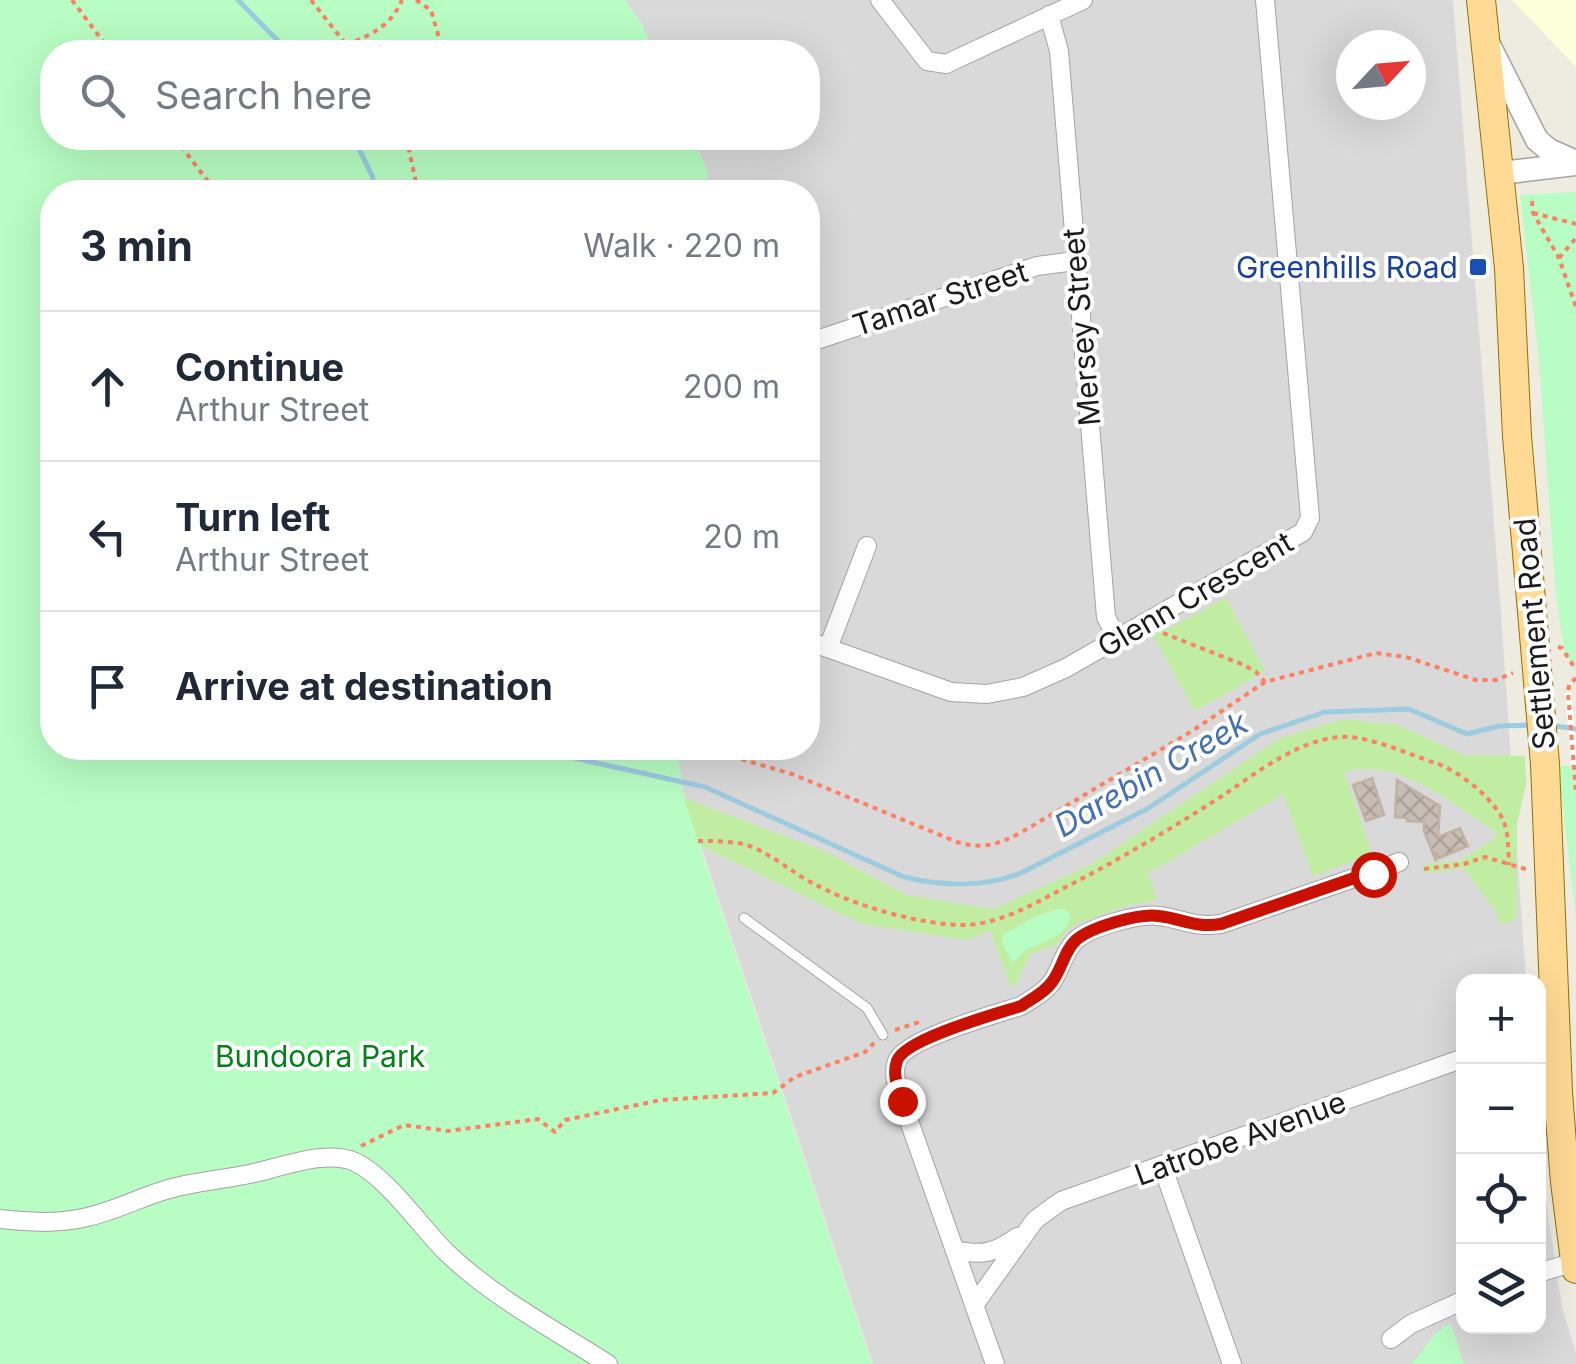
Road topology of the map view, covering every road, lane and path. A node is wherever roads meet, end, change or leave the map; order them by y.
1 (72, 0) edge
2 (311, 0) edge
3 (402, 0) edge
4 (416, 0) edge
5 (880, 0) edge
6 (1083, 0) edge
7 (1265, 0) edge
8 (1481, 0) edge
9 (1050, 16) junction
10 (1485, 37) junction
11 (102, 40) edge
12 (342, 40) edge
13 (357, 40) edge
14 (439, 40) edge
15 (183, 150) edge
16 (410, 150) edge
17 (1576, 163) edge
18 (1500, 173) junction
19 (206, 180) edge
20 (416, 180) edge
21 (1532, 201) dead end
22 (1533, 213) junction
23 (1576, 224) edge
24 (1576, 238) edge
25 (1559, 258) junction
26 (1075, 262) junction
27 (1576, 280) edge
28 (1567, 283) junction
29 (1576, 307) edge
30 (820, 338) edge
31 (867, 546) dead end
32 (1147, 620) junction
33 (1116, 638) junction
34 (820, 645) edge
35 (828, 648) junction
36 (1515, 672) dead end
37 (1576, 678) edge
38 (1265, 682) junction
39 (744, 760) edge
40 (1575, 769) edge
41 (1576, 793) edge
42 (698, 841) dead end
43 (1399, 862) dead end
44 (1509, 865) junction
45 (1424, 868) dead end
46 (1548, 877) junction
47 (744, 918) dead end
48 (923, 1020) dead end
49 (883, 1035) junction
50 (1546, 1036) edge
51 (1456, 1061) edge
52 (338, 1157) junction
53 (1162, 1165) junction
54 (0, 1219) edge
55 (1026, 1232) junction
56 (955, 1250) junction
57 (1575, 1266) edge
58 (1546, 1271) edge
59 (974, 1304) junction
60 (1456, 1304) edge
61 (1391, 1339) dead end
62 (608, 1364) edge
63 (995, 1364) edge
64 (1232, 1364) edge

1 - 11 path
2 - 12 path
3 - 13 path
4 - 14 path
5 - 9 street
6 - 9 street
7 - 32 street, Glenn Crescent
8 - 10 main road, Settlement Road
9 - 26 street, Mersey Street
10 - 17 street
10 - 18 main road, Settlement Road
15 - 19 path
16 - 20 path
17 - 18 street
18 - 46 main road, Settlement Road
21 - 22 path
22 - 23 path
22 - 25 path
24 - 25 path
25 - 28 path
26 - 30 street, Tamar Street
26 - 33 street, Mersey Street
27 - 28 path
28 - 29 path
31 - 35 street
32 - 33 street, Glenn Crescent
32 - 38 path
33 - 35 street, Glenn Crescent
34 - 35 street, Glenn Crescent
36 - 38 path
37 - 40 path
38 - 39 path
40 - 41 path
42 - 44 path
43 - 56 street
44 - 45 path
44 - 46 path
46 - 50 main road, Settlement Road
47 - 49 lane
48 - 49 path
49 - 52 path
50 - 57 main road, Settlement Road
51 - 53 street, Latrobe Avenue
52 - 54 street
52 - 62 street
53 - 55 street, Latrobe Avenue
53 - 64 street
55 - 56 street, Latrobe Avenue
55 - 59 street, Latrobe Avenue
56 - 59 street
57 - 58 street
59 - 63 street
60 - 61 street

